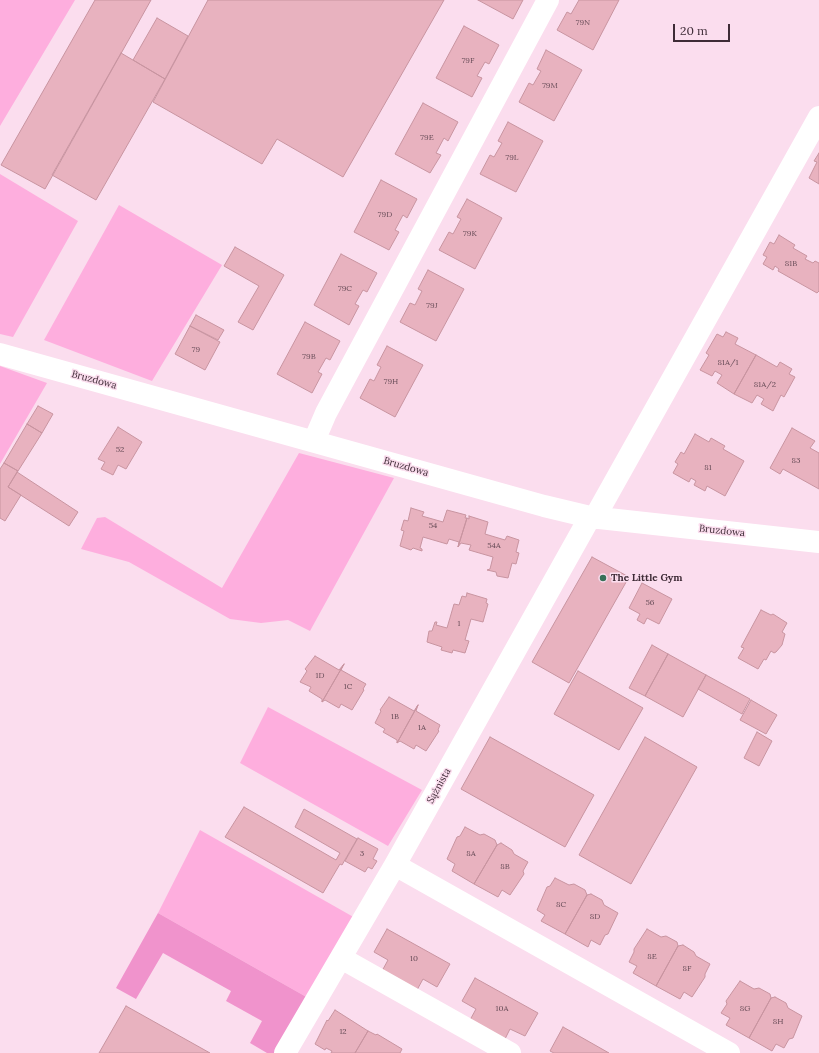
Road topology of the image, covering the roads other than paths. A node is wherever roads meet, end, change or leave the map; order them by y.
1 (548, 0) edge
2 (819, 117) edge
3 (0, 354) edge
4 (314, 441) junction
5 (592, 517) junction
6 (819, 542) edge
7 (395, 866) junction
8 (341, 958) junction
9 (285, 1053) edge
10 (510, 1053) edge
11 (729, 1053) edge

1 - 4 street
2 - 5 street, Sążnista
3 - 4 street, Bruzdowa
4 - 5 street, Bruzdowa
5 - 6 street, Bruzdowa
5 - 7 street, Sążnista
7 - 8 street, Sążnista
7 - 11 street
8 - 9 street, Sążnista
8 - 10 street

